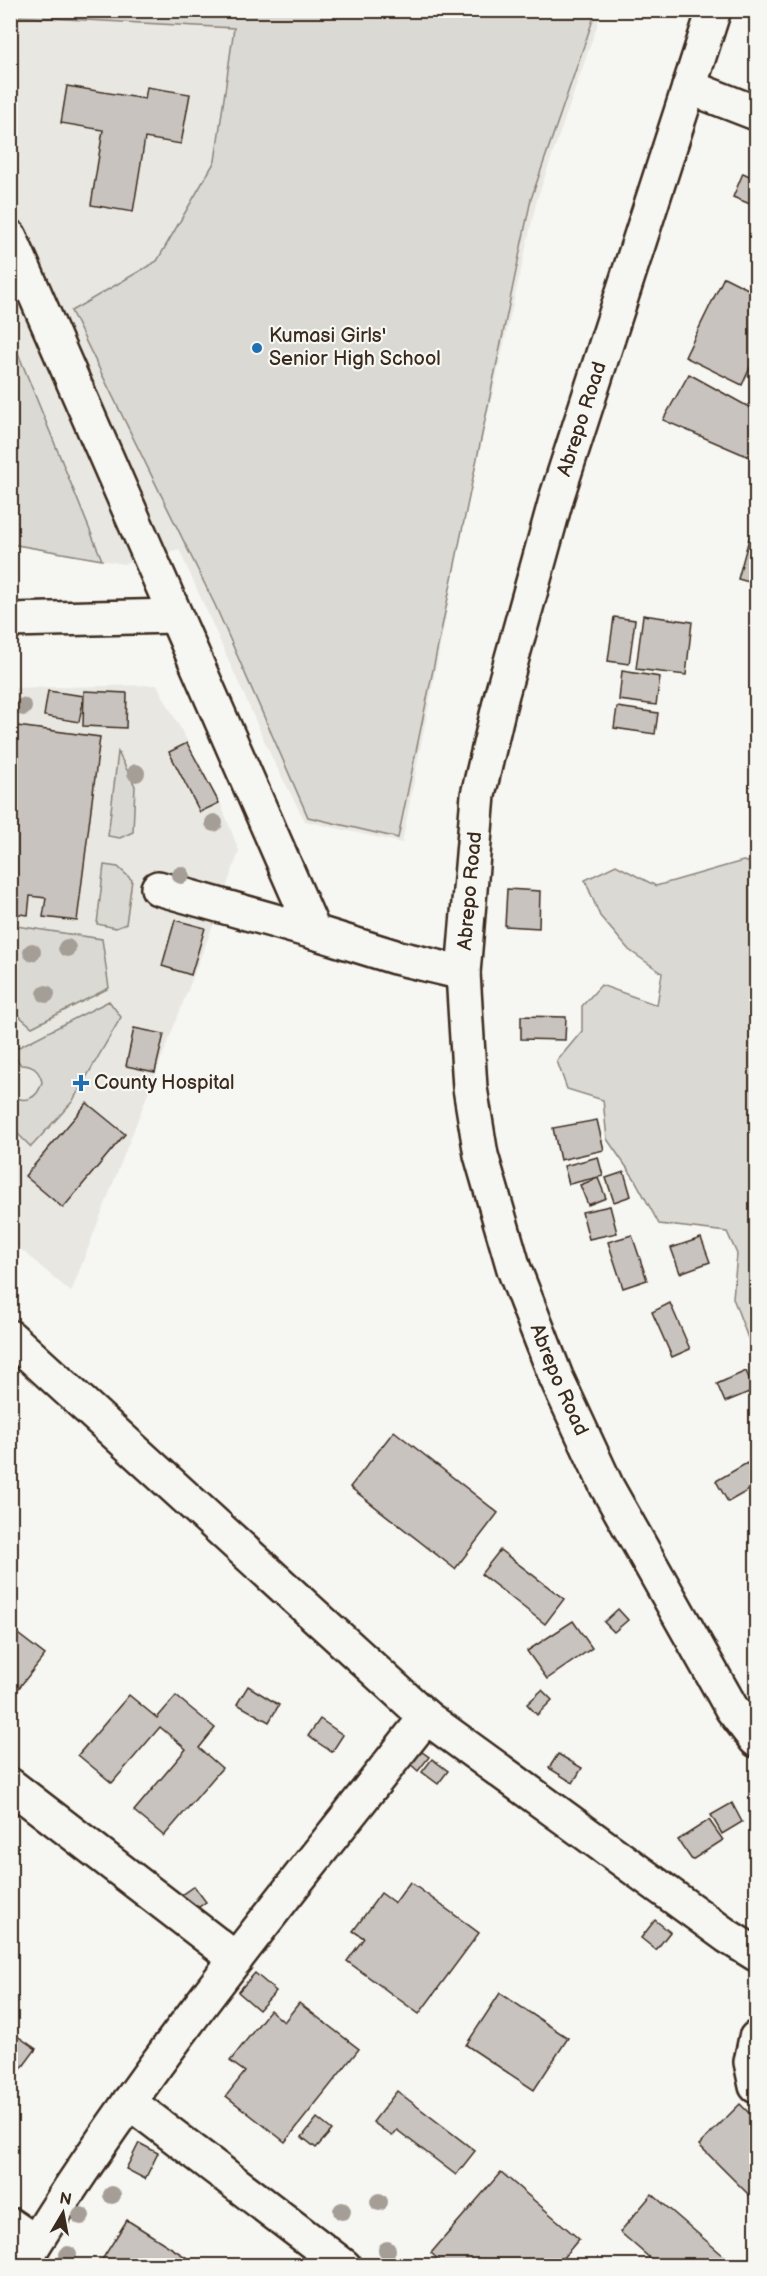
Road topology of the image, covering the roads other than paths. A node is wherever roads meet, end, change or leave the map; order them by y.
1 (714, 10) edge
2 (689, 87) junction
3 (756, 113) edge
4 (10, 237) edge
5 (175, 616) junction
6 (10, 620) edge
7 (158, 888) dead end
8 (314, 932) junction
9 (463, 973) junction
10 (10, 1337) edge
11 (426, 1717) junction
12 (756, 1740) edge
13 (10, 1785) edge
14 (756, 1954) edge
15 (236, 1959) junction
16 (756, 2038) edge
17 (756, 2086) edge
18 (129, 2102) junction
19 (22, 2244) edge
20 (344, 2265) edge

1 - 2 street, Abrepo Road
2 - 3 street
2 - 9 street, Abrepo Road
4 - 5 street
5 - 6 street
5 - 8 street
7 - 8 street
8 - 9 street
9 - 12 street, Abrepo Road
10 - 11 street
11 - 14 street
11 - 15 street
13 - 15 street
15 - 18 street
16 - 17 street
18 - 19 street
18 - 20 street

